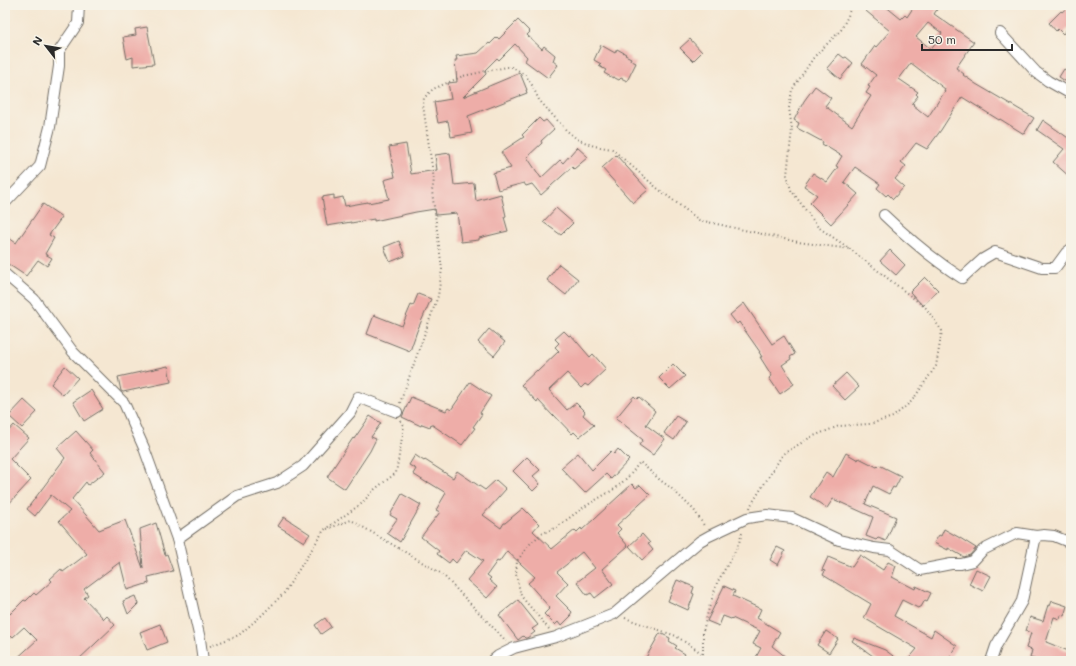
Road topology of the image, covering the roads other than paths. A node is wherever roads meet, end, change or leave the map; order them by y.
1 (79, 5) edge
2 (1000, 34) dead end
3 (1071, 94) edge
4 (5, 203) edge
5 (884, 215) dead end
6 (1071, 249) edge
7 (5, 274) edge
8 (397, 412) road end
9 (1036, 536) junction
10 (178, 539) junction
11 (1071, 543) edge
12 (203, 661) edge
13 (492, 661) edge
14 (991, 661) edge

1 - 4 street
2 - 3 street
5 - 6 street
7 - 10 street
8 - 10 street
9 - 11 street
9 - 13 street
9 - 14 street
10 - 12 street

